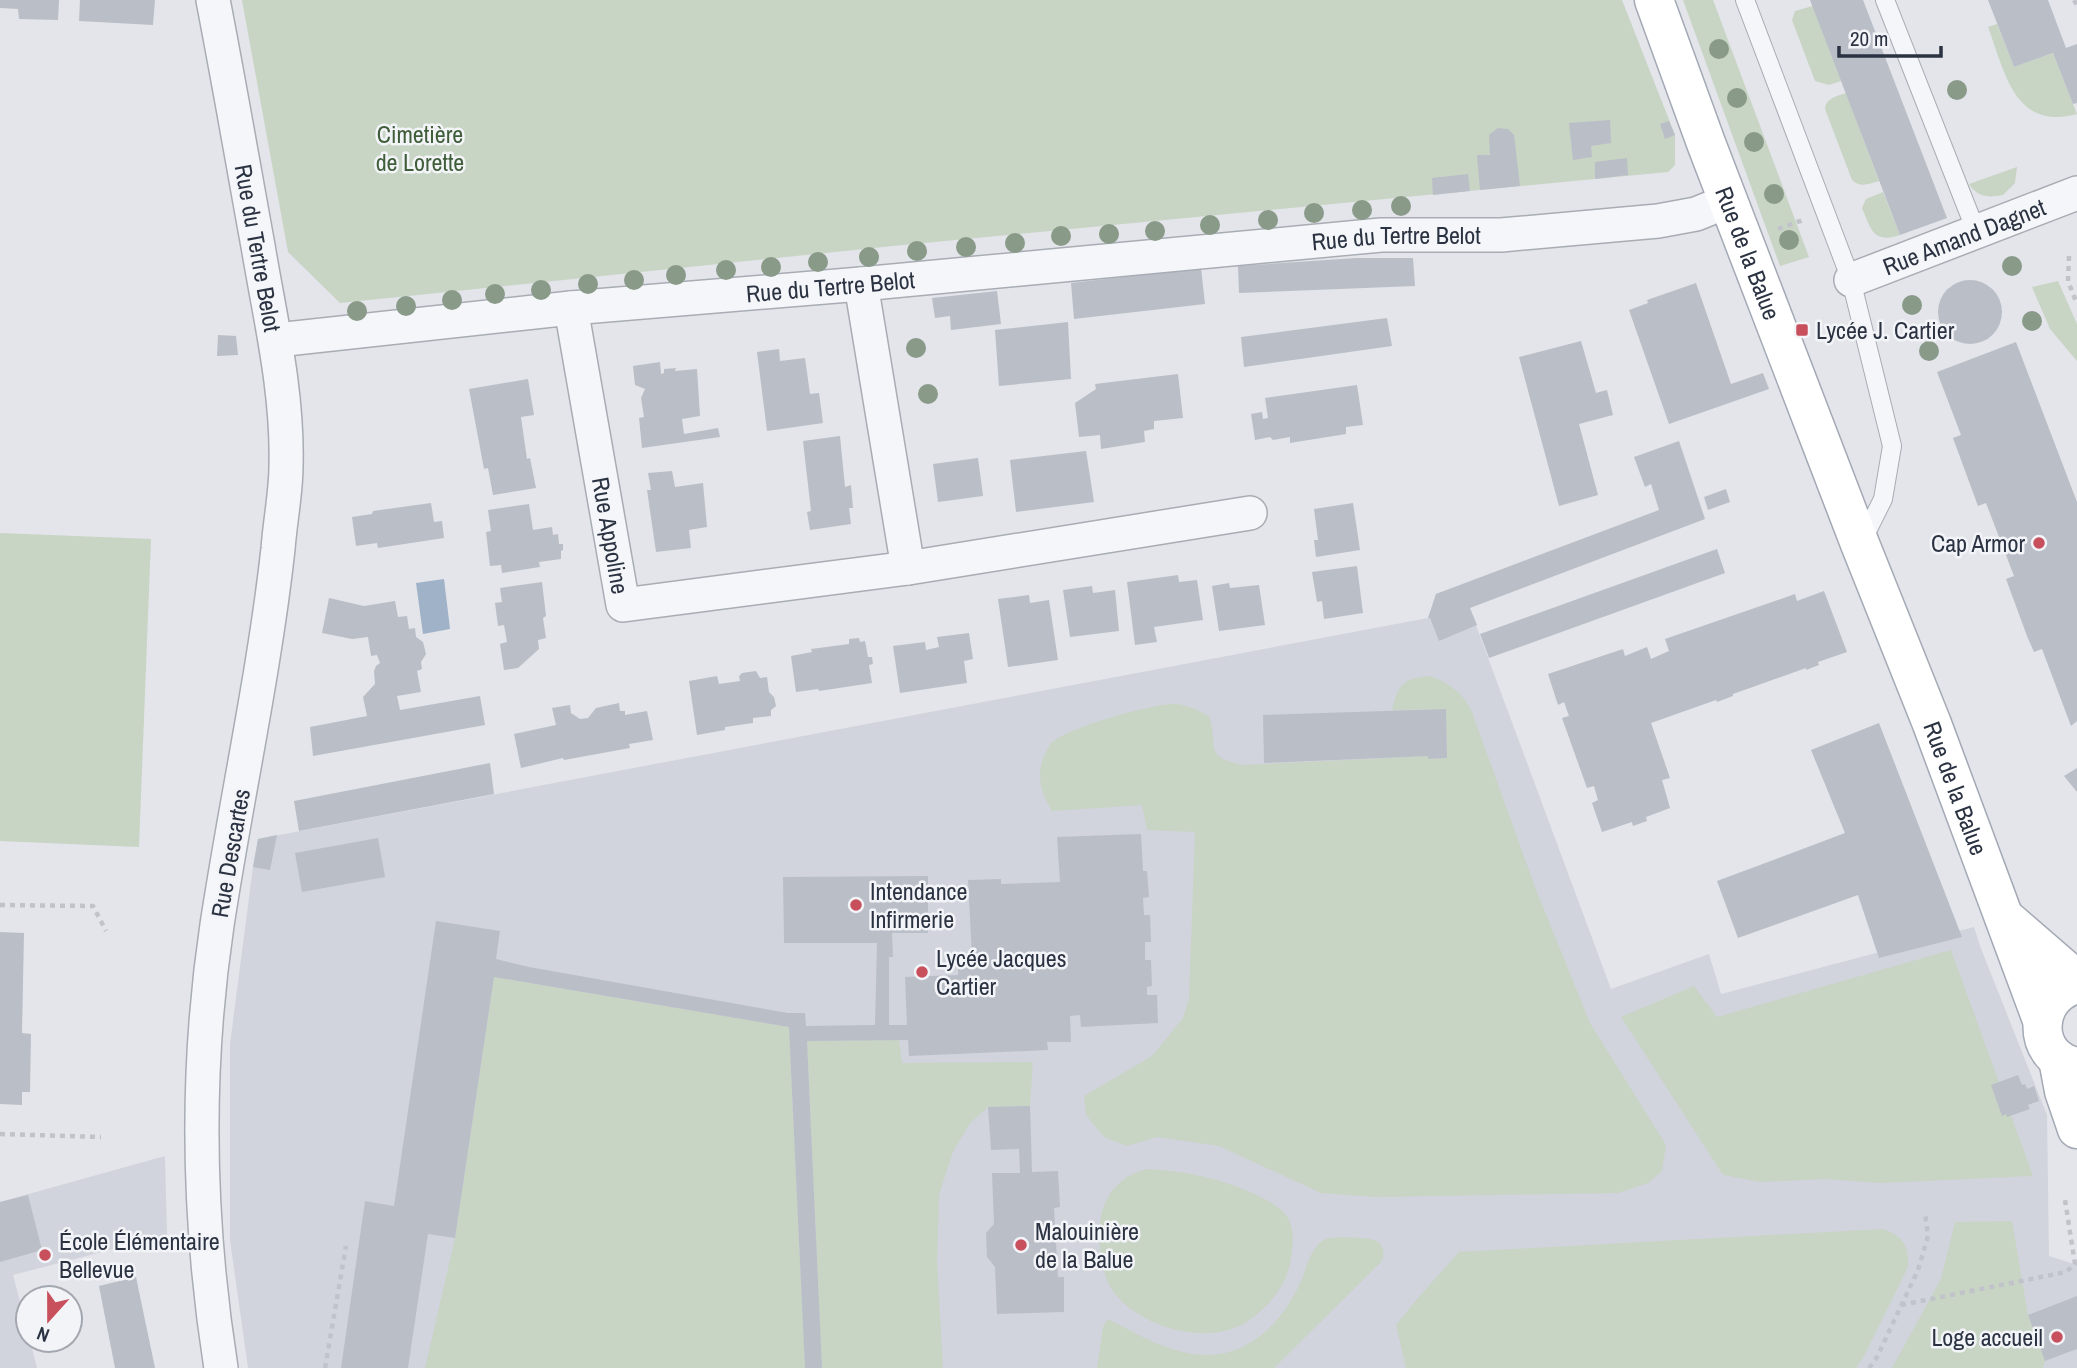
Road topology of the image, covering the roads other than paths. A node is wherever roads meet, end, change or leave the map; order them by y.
1 (213, 0) edge
2 (1654, 0) edge
3 (1745, 0) edge
4 (1885, 0) edge
5 (2077, 193) edge
6 (1728, 201) junction
7 (1976, 231) junction
8 (1851, 280) junction
9 (861, 284) junction
10 (571, 308) junction
11 (276, 340) junction
12 (1250, 513) dead end
13 (1860, 544) junction
14 (908, 568) junction
15 (2002, 915) junction
16 (2077, 982) edge
17 (2042, 1020) junction
18 (2067, 1063) edge
19 (2077, 1129) edge
20 (221, 1368) edge

1 - 11 street, Rue du Tertre Belot
2 - 6 main road, Rue de la Balue
3 - 8 lane
4 - 7 lane
5 - 7 street, Rue Amand Dagnet
6 - 9 street, Rue du Tertre Belot
6 - 13 main road, Rue de la Balue
7 - 8 street, Rue Amand Dagnet
8 - 13 lane
9 - 10 street, Rue du Tertre Belot
9 - 14 street
10 - 11 street, Rue du Tertre Belot
10 - 14 street, Rue Appoline
11 - 20 street, Rue Descartes
12 - 14 street, Rue Appoline
13 - 15 main road, Rue de la Balue
15 - 16 main road, Rue de la Balue
15 - 17 main road, Rue de la Balue
16 - 17 main road
17 - 18 main road, Rue de la Balue
18 - 19 main road

